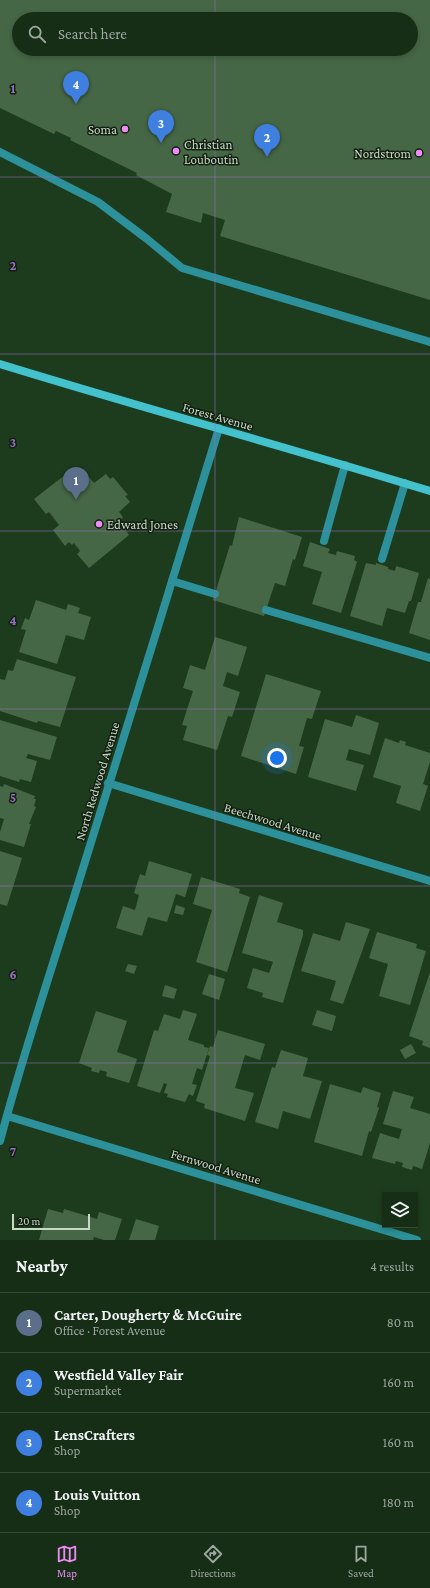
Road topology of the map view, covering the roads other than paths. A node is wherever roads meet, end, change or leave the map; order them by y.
1 (0, 152) edge
2 (430, 342) edge
3 (0, 364) edge
4 (219, 428) junction
5 (345, 465) junction
6 (405, 483) junction
7 (430, 491) edge
8 (324, 541) dead end
9 (382, 559) dead end
10 (172, 582) junction
11 (215, 594) dead end
12 (266, 610) dead end
13 (430, 658) edge
14 (108, 783) junction
15 (430, 881) edge
16 (7, 1116) junction
17 (0, 1141) edge
18 (417, 1240) edge

1 - 2 street
3 - 4 main road, Forest Avenue
4 - 5 main road, Forest Avenue
4 - 10 street, North Redwood Avenue
5 - 6 main road, Forest Avenue
5 - 8 street
6 - 7 main road, Forest Avenue
6 - 9 street
10 - 11 street
10 - 14 street, North Redwood Avenue
12 - 13 street
14 - 15 street, Beechwood Avenue
14 - 16 street, North Redwood Avenue
16 - 17 street, North Redwood Avenue
16 - 18 street, Fernwood Avenue

